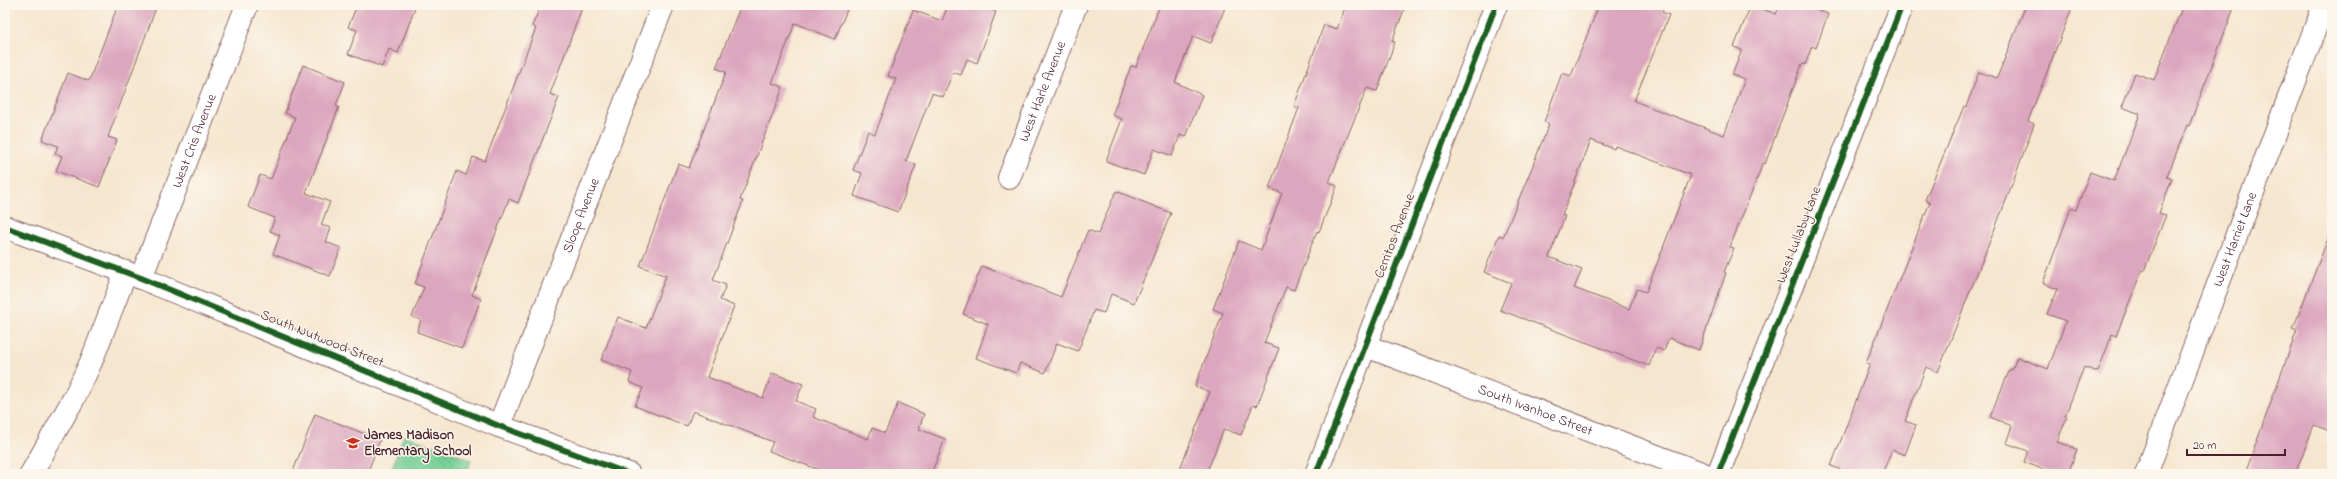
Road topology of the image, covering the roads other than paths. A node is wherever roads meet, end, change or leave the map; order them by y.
1 (247, 5) edge
2 (663, 5) edge
3 (1076, 5) edge
4 (1496, 5) edge
5 (1902, 5) edge
6 (2324, 5) edge
7 (1008, 178) dead end
8 (5, 227) edge
9 (134, 275) junction
10 (1366, 346) junction
11 (499, 426) junction
12 (32, 474) edge
13 (629, 474) edge
14 (1316, 474) edge
15 (1704, 474) edge
16 (1718, 474) edge
17 (2146, 474) edge

1 - 9 street, West Cris Avenue
2 - 11 street, Sloop Avenue
3 - 7 street, West Harle Avenue
4 - 10 street, Cerritos Avenue
5 - 16 street, West Lullaby Lane
6 - 17 street, West Harriet Lane
8 - 9 street, South Nutwood Street
9 - 11 street, South Nutwood Street
9 - 12 street, West Cris Avenue
10 - 14 street, Cerritos Avenue
10 - 15 street, South Ivanhoe Street
11 - 13 street, South Nutwood Street

